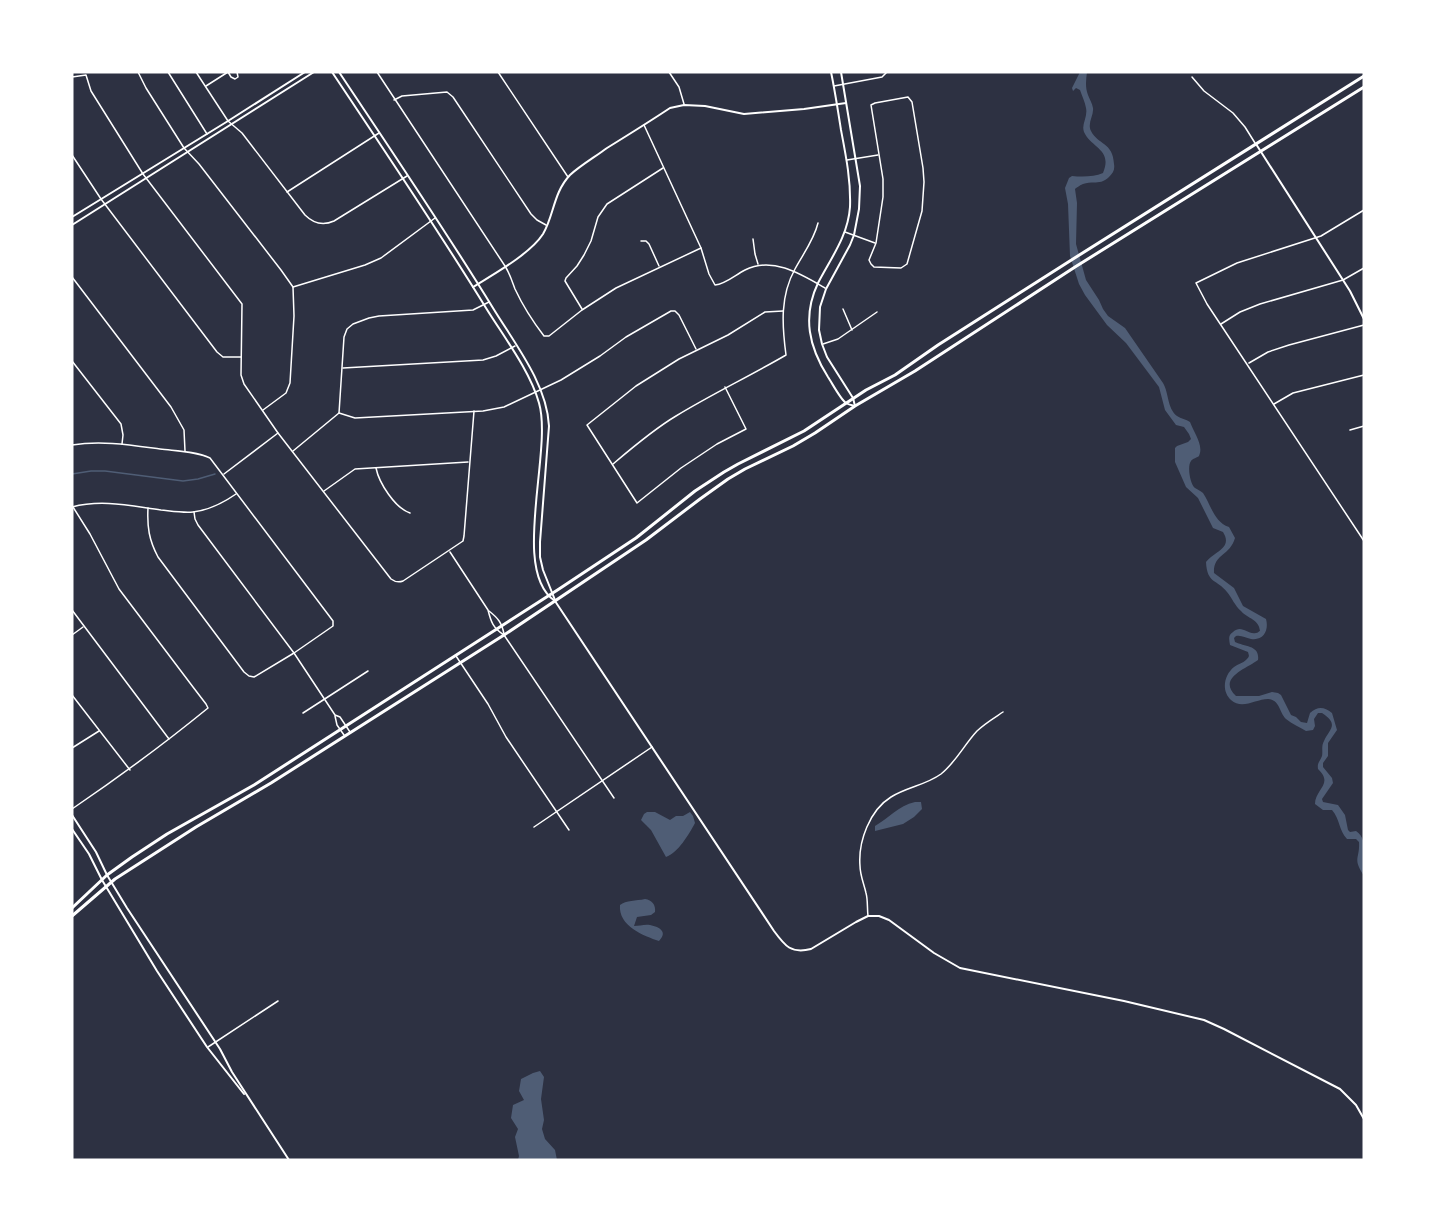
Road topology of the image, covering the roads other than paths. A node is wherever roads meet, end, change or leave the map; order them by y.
1 (138, 72) edge
2 (168, 72) edge
3 (196, 72) edge
4 (228, 72) edge
5 (237, 72) edge
6 (305, 72) edge
7 (314, 72) edge
8 (332, 72) edge
9 (339, 72) edge
10 (377, 72) edge
11 (498, 72) edge
12 (669, 72) edge
13 (831, 72) edge
14 (841, 72) edge
15 (886, 72) edge
16 (1364, 76) edge
17 (72, 77) edge
18 (1192, 77) dead end
19 (843, 84) junction
20 (206, 86) junction
21 (833, 86) junction
22 (1364, 87) edge
23 (1337, 93) junction
24 (394, 100) junction
25 (1342, 100) junction
26 (846, 103) junction
27 (684, 105) junction
28 (837, 105) junction
29 (228, 121) junction
30 (232, 124) junction
31 (644, 125) junction
32 (380, 133) junction
33 (207, 134) junction
34 (374, 136) junction
35 (1256, 144) junction
36 (184, 148) junction
37 (1260, 151) junction
38 (188, 152) junction
39 (72, 155) edge
40 (880, 155) junction
41 (855, 159) junction
42 (846, 160) junction
43 (664, 167) junction
44 (143, 174) junction
45 (1206, 175) junction
46 (408, 176) junction
47 (568, 177) junction
48 (147, 179) junction
49 (402, 179) junction
50 (1211, 182) junction
51 (287, 192) junction
52 (100, 199) junction
53 (105, 205) junction
54 (1364, 210) edge
55 (72, 217) edge
56 (435, 218) junction
57 (430, 221) junction
58 (818, 224) dead end
59 (72, 225) edge
60 (546, 225) junction
61 (844, 232) junction
62 (854, 235) junction
63 (753, 238) dead end
64 (1316, 238) junction
65 (641, 241) dead end
66 (876, 243) junction
67 (701, 248) junction
68 (758, 265) junction
69 (505, 266) junction
70 (659, 267) junction
71 (1364, 268) edge
72 (793, 272) junction
73 (72, 277) edge
74 (1343, 280) junction
75 (478, 284) junction
76 (818, 284) junction
77 (293, 287) junction
78 (473, 287) junction
79 (826, 289) junction
80 (489, 302) junction
81 (485, 305) junction
82 (843, 309) dead end
83 (582, 310) junction
84 (783, 311) junction
85 (878, 312) dead end
86 (979, 319) junction
87 (1364, 319) edge
88 (1221, 324) junction
89 (1364, 325) edge
90 (983, 326) junction
91 (852, 330) junction
92 (822, 344) junction
93 (516, 345) junction
94 (511, 348) junction
95 (696, 350) junction
96 (241, 357) junction
97 (72, 361) edge
98 (1247, 364) junction
99 (342, 368) junction
100 (1364, 375) edge
101 (889, 378) junction
102 (893, 384) junction
103 (725, 387) junction
104 (541, 389) junction
105 (536, 392) junction
106 (853, 398) junction
107 (846, 403) junction
108 (1274, 404) junction
109 (855, 406) junction
110 (262, 411) junction
111 (474, 411) junction
112 (339, 413) junction
113 (1364, 426) edge
114 (1350, 430) dead end
115 (278, 433) junction
116 (542, 437) junction
117 (548, 437) junction
118 (122, 444) junction
119 (72, 445) edge
120 (293, 451) junction
121 (185, 452) junction
122 (470, 462) junction
123 (612, 464) junction
124 (375, 467) junction
125 (724, 472) junction
126 (223, 475) junction
127 (539, 476) junction
128 (545, 477) junction
129 (728, 479) junction
130 (324, 491) junction
131 (237, 493) junction
132 (72, 507) edge
133 (148, 508) junction
134 (194, 512) junction
135 (410, 513) dead end
136 (1364, 541) edge
137 (625, 545) junction
138 (449, 551) junction
139 (629, 552) junction
140 (553, 593) junction
141 (549, 596) junction
142 (555, 601) junction
143 (72, 610) edge
144 (488, 610) junction
145 (83, 626) junction
146 (502, 626) junction
147 (496, 630) junction
148 (72, 635) edge
149 (504, 635) junction
150 (294, 653) junction
151 (456, 656) junction
152 (459, 662) junction
153 (368, 671) dead end
154 (72, 695) edge
155 (324, 699) junction
156 (380, 704) junction
157 (385, 711) junction
158 (303, 712) dead end
159 (1003, 712) dead end
160 (335, 715) junction
161 (346, 726) junction
162 (99, 730) junction
163 (340, 730) junction
164 (351, 733) junction
165 (345, 737) junction
166 (170, 740) junction
167 (652, 747) junction
168 (72, 748) edge
169 (130, 770) junction
170 (267, 777) junction
171 (603, 781) junction
172 (271, 783) junction
173 (614, 798) dead end
174 (72, 809) edge
175 (557, 812) junction
176 (72, 815) edge
177 (534, 827) dead end
178 (72, 829) edge
179 (569, 830) dead end
180 (163, 837) junction
181 (88, 839) junction
182 (81, 843) junction
183 (168, 845) junction
184 (107, 875) junction
185 (102, 880) junction
186 (111, 882) junction
187 (105, 887) junction
188 (72, 908) edge
189 (72, 916) edge
190 (868, 916) junction
191 (152, 946) junction
192 (145, 952) junction
193 (278, 1001) dead end
194 (216, 1042) junction
195 (207, 1047) junction
196 (250, 1101) junction
197 (1364, 1119) edge
198 (289, 1160) edge

1 - 36 street
2 - 33 street
3 - 20 street
4 - 5 street
4 - 20 street
6 - 29 street
7 - 30 street
8 - 34 street
9 - 32 street
10 - 24 street
11 - 47 street
12 - 27 street
13 - 21 street
14 - 19 street
15 - 19 street
16 - 23 main road
17 - 44 street
18 - 35 street
19 - 21 street
19 - 26 street
20 - 29 street
21 - 28 street
22 - 25 main road
23 - 25 main road
23 - 35 main road
24 - 60 street
24 - 69 street
25 - 37 main road
26 - 28 street
26 - 41 street
27 - 28 street
27 - 31 street
28 - 42 street
29 - 30 street
29 - 33 street
30 - 38 street
30 - 51 street
31 - 43 street
31 - 47 street
32 - 34 street
32 - 46 street
33 - 36 street
34 - 49 street
34 - 51 street
35 - 37 street
35 - 45 main road
36 - 38 street
36 - 44 street
37 - 50 main road
37 - 64 street
38 - 48 street
38 - 77 street
39 - 52 street
40 - 41 street
40 - 66 street
40 - 66 street
41 - 42 street
41 - 62 street
42 - 61 street
43 - 67 street
43 - 83 street
44 - 48 street
44 - 52 street
45 - 50 main road
45 - 86 main road
46 - 49 street
46 - 56 street
47 - 60 street
48 - 53 street
48 - 96 street
49 - 51 street
49 - 57 street
50 - 90 main road
52 - 53 street
52 - 55 street
53 - 59 street
53 - 96 street
54 - 64 street
56 - 57 street
56 - 75 street
57 - 77 street
57 - 78 street
58 - 72 street
60 - 69 street
61 - 62 street
61 - 76 street
62 - 66 street
62 - 79 street
63 - 68 street
64 - 74 street
64 - 88 street
65 - 70 street
67 - 68 street
67 - 70 street
68 - 72 street
69 - 75 street
69 - 83 street
70 - 83 street
71 - 74 street
72 - 76 street
72 - 84 street
73 - 121 street
74 - 87 street
74 - 88 street
75 - 78 street
75 - 80 street
76 - 79 street
76 - 107 street
77 - 110 street
78 - 81 street
79 - 92 street
80 - 81 street
80 - 93 street
81 - 94 street
81 - 99 street
82 - 91 street
84 - 95 street
84 - 103 street
85 - 91 street
86 - 90 main road
86 - 101 main road
88 - 98 street
89 - 98 street
90 - 102 main road
91 - 92 street
92 - 106 street
93 - 94 street
93 - 104 street
94 - 99 street
94 - 105 street
95 - 104 street
95 - 123 street
96 - 110 street
97 - 118 street
98 - 108 street
99 - 112 street
100 - 108 street
101 - 102 main road
101 - 106 main road
102 - 109 main road
103 - 123 street
103 - 123 street
104 - 105 street
104 - 117 street
105 - 111 street
105 - 116 street
106 - 107 main road
106 - 109 street
107 - 109 street
107 - 125 main road
108 - 136 street
109 - 129 main road
110 - 115 street
111 - 112 street
111 - 122 street
112 - 120 street
113 - 114 street
115 - 120 street
115 - 126 street
116 - 117 street
116 - 127 street
117 - 128 street
118 - 119 street
118 - 121 street
120 - 130 street
121 - 126 street
122 - 124 street
122 - 138 street
124 - 130 street
124 - 135 street
125 - 129 main road
125 - 137 main road
126 - 131 street
127 - 128 street
127 - 141 street
128 - 140 street
129 - 139 main road
130 - 138 street
131 - 134 street
131 - 150 street
132 - 133 street
132 - 166 street
133 - 134 street
133 - 150 street
134 - 150 street
137 - 139 main road
137 - 140 main road
138 - 144 street
139 - 142 main road
140 - 141 main road
140 - 142 street
141 - 142 street
141 - 146 main road
142 - 149 main road
142 - 167 street
143 - 145 street
144 - 146 street
144 - 147 street
145 - 148 street
145 - 166 street
146 - 147 main road
146 - 149 street
147 - 149 street
147 - 151 main road
149 - 152 main road
149 - 171 street
150 - 155 street
151 - 152 street
151 - 156 main road
152 - 157 main road
152 - 175 street
153 - 155 street
154 - 162 street
155 - 158 street
155 - 160 street
156 - 157 main road
156 - 161 main road
157 - 164 main road
159 - 190 street
160 - 161 street
160 - 163 street
161 - 163 main road
161 - 164 street
162 - 168 street
162 - 169 street
163 - 165 street
163 - 170 main road
164 - 165 main road
165 - 172 main road
166 - 169 street
167 - 171 street
167 - 190 street
169 - 174 street
170 - 172 main road
170 - 180 main road
171 - 173 street
171 - 175 street
172 - 183 main road
175 - 177 street
175 - 179 street
176 - 181 street
178 - 182 street
180 - 183 main road
180 - 184 main road
181 - 182 street
181 - 184 street
182 - 185 street
183 - 186 main road
184 - 185 main road
184 - 186 street
185 - 187 street
185 - 188 main road
186 - 187 main road
186 - 191 street
187 - 189 main road
187 - 192 street
190 - 197 street
191 - 192 street
191 - 194 street
192 - 195 street
193 - 194 street
194 - 195 street
194 - 196 street
195 - 196 street
196 - 198 street

